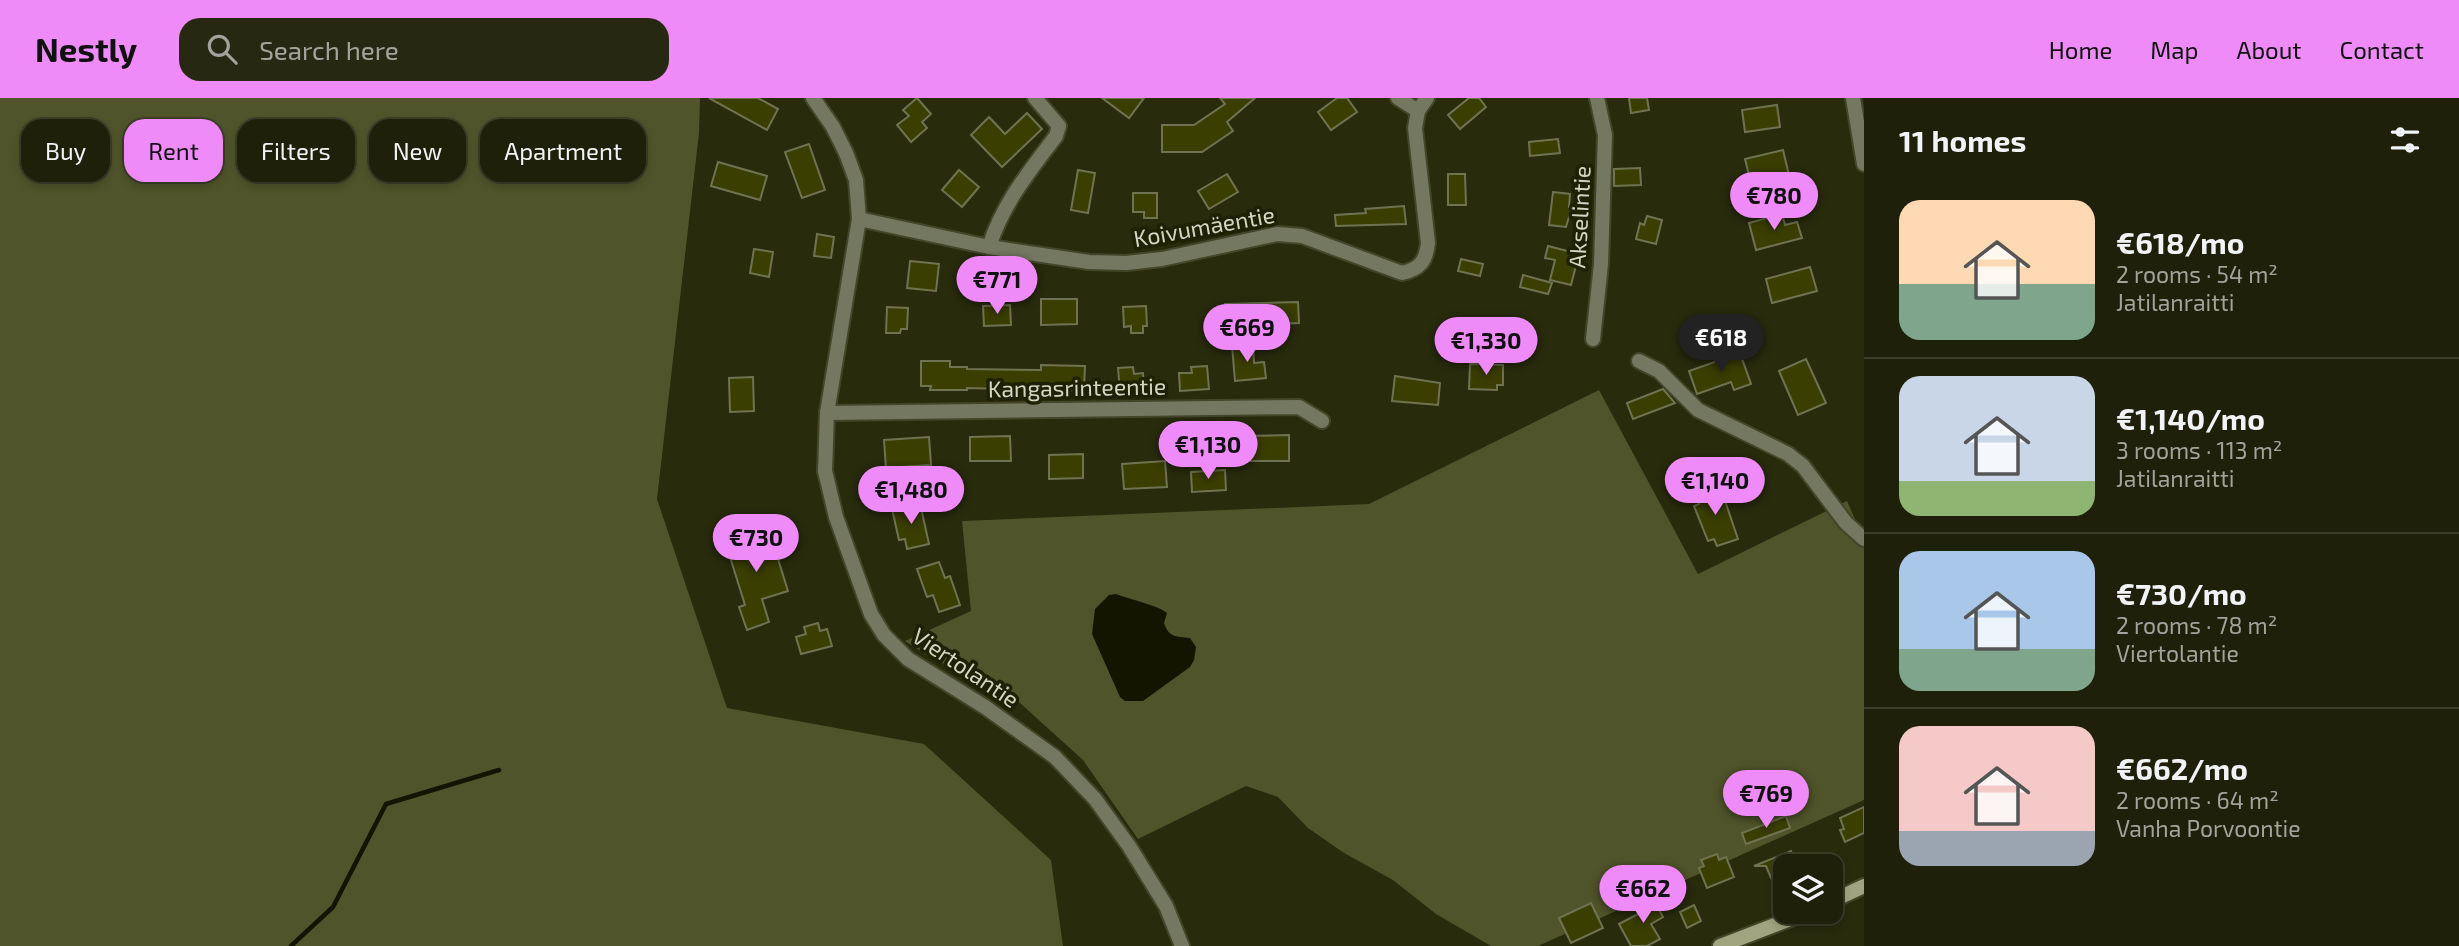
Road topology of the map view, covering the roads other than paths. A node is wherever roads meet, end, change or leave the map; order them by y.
1 (813, 98) edge
2 (1035, 98) edge
3 (1398, 98) edge
4 (1427, 98) edge
5 (1597, 98) edge
6 (1853, 98) edge
7 (1418, 111) junction
8 (1861, 129) edge
9 (1864, 164) edge
10 (859, 219) junction
11 (989, 247) junction
12 (1593, 340) dead end
13 (1639, 361) dead end
14 (827, 412) junction
15 (1322, 422) dead end
16 (1864, 539) edge
17 (1864, 886) edge
18 (1843, 896) edge
19 (1778, 924) edge
20 (1182, 946) edge
21 (1720, 946) edge

1 - 10 street, Viertolantie
2 - 11 street
3 - 7 street
4 - 7 street
5 - 12 street, Akselintie
6 - 8 street
7 - 11 street, Koivumäentie
8 - 9 street
10 - 11 street, Koivumäentie
10 - 14 street, Viertolantie
13 - 16 street
14 - 15 street, Kangasrinteentie
14 - 20 street, Viertolantie
17 - 18 main road
19 - 21 main road

